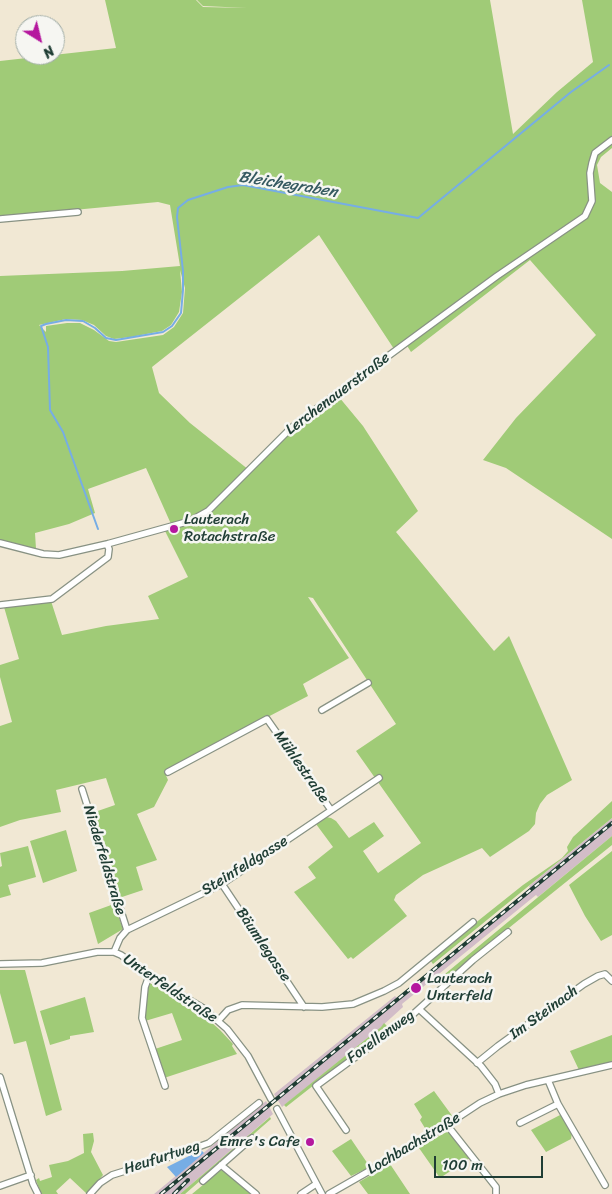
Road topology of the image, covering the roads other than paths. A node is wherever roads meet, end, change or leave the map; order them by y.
1 (612, 140) edge
2 (78, 212) dead end
3 (0, 219) edge
4 (0, 543) edge
5 (107, 544) junction
6 (0, 605) edge
7 (368, 682) dead end
8 (322, 710) dead end
9 (168, 772) dead end
10 (379, 778) dead end
11 (82, 789) dead end
12 (331, 810) junction
13 (222, 884) junction
14 (473, 922) dead end
15 (127, 930) junction
16 (508, 932) dead end
17 (114, 952) junction
18 (0, 964) edge
19 (149, 976) junction
20 (612, 981) edge
21 (304, 1007) junction
22 (419, 1009) junction
23 (218, 1021) junction
24 (477, 1063) junction
25 (612, 1065) edge
26 (0, 1076) edge
27 (548, 1080) junction
28 (165, 1086) dead end
29 (499, 1094) junction
30 (272, 1099) dead end
31 (258, 1103) dead end
32 (558, 1104) junction
33 (277, 1109) dead end
34 (520, 1122) dead end
35 (448, 1125) junction
36 (346, 1130) dead end
37 (252, 1138) dead end
38 (221, 1165) junction
39 (30, 1175) junction
40 (203, 1181) dead end
41 (316, 1184) junction
42 (605, 1185) dead end
43 (0, 1186) edge
44 (38, 1194) edge
45 (90, 1194) edge
46 (256, 1194) edge
47 (301, 1194) edge
48 (322, 1194) edge
49 (330, 1194) edge
50 (496, 1194) edge

1 - 5 street, Lerchenauerstraße
2 - 3 street
4 - 5 street, Lerchenauerstraße
5 - 6 street
7 - 8 street
9 - 12 street, Mühlestraße
10 - 12 street, Steinfeldgasse
11 - 15 street, Niederfeldstraße
12 - 13 street, Steinfeldgasse
13 - 15 street, Steinfeldgasse
13 - 21 street, Bäumlegasse
14 - 21 street
15 - 17 street
16 - 22 street, Forellenweg
17 - 18 street, Unterfeldstraße
17 - 19 street, Unterfeldstraße
19 - 23 street, Unterfeldstraße
19 - 28 street
20 - 24 street, Im Steinach
21 - 23 street
22 - 24 street
22 - 36 street, Forellenweg
23 - 30 street, Unterfeldstraße
24 - 29 street
25 - 27 street, Lochbachstraße
26 - 39 street
27 - 29 street, Lochbachstraße
27 - 32 street
29 - 35 street, Lochbachstraße
31 - 45 street, Heufurtweg
32 - 34 street
32 - 42 street
33 - 41 street
35 - 49 street, Lochbachstraße
35 - 50 street
37 - 38 street
38 - 40 street
38 - 46 street
39 - 43 street
39 - 44 street
41 - 47 street
41 - 48 street

